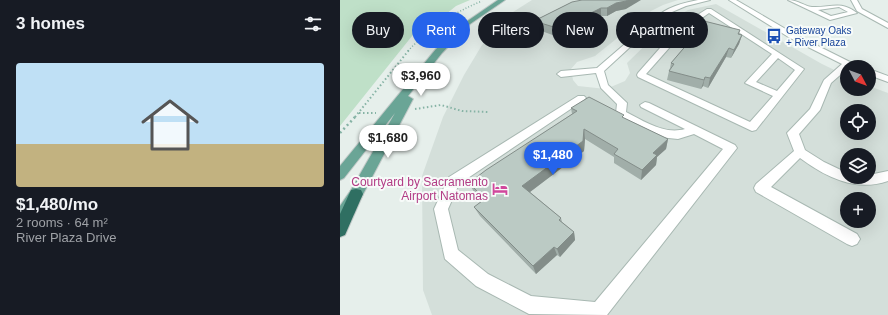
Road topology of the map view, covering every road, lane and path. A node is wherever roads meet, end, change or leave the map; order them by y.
1 (485, 0) edge
2 (502, 0) edge
3 (707, 0) edge
4 (732, 0) edge
5 (791, 0) edge
6 (854, 0) edge
7 (810, 9) junction
8 (848, 9) junction
9 (860, 10) junction
10 (667, 12) edge
11 (706, 12) edge
12 (888, 26) edge
13 (624, 48) edge
14 (665, 48) edge
15 (778, 54) junction
16 (841, 60) edge
17 (424, 70) junction
18 (599, 70) junction
19 (840, 73) edge
20 (561, 74) dead end
21 (876, 75) edge
22 (888, 79) edge
23 (779, 95) junction
24 (581, 98) dead end
25 (645, 106) dead end
26 (400, 112) junction
27 (489, 112) dead end
28 (695, 130) junction
29 (340, 133) edge
30 (800, 152) junction
31 (340, 175) edge
32 (888, 176) edge
33 (356, 194) junction
34 (340, 218) edge
35 (340, 230) edge
36 (852, 239) dead end

1 - 29 path
2 - 17 main road
3 - 10 street
4 - 16 street
5 - 7 street
6 - 9 street
7 - 8 street
7 - 8 street
8 - 9 street
9 - 12 street
11 - 15 street
13 - 18 street
14 - 23 street
15 - 23 street
15 - 23 street
17 - 26 main road
17 - 31 main road
18 - 20 street
18 - 28 street
19 - 30 street
21 - 22 street
24 - 28 street
25 - 28 street
26 - 27 path
26 - 33 main road
30 - 32 street
30 - 36 street
33 - 34 main road
33 - 35 highway

